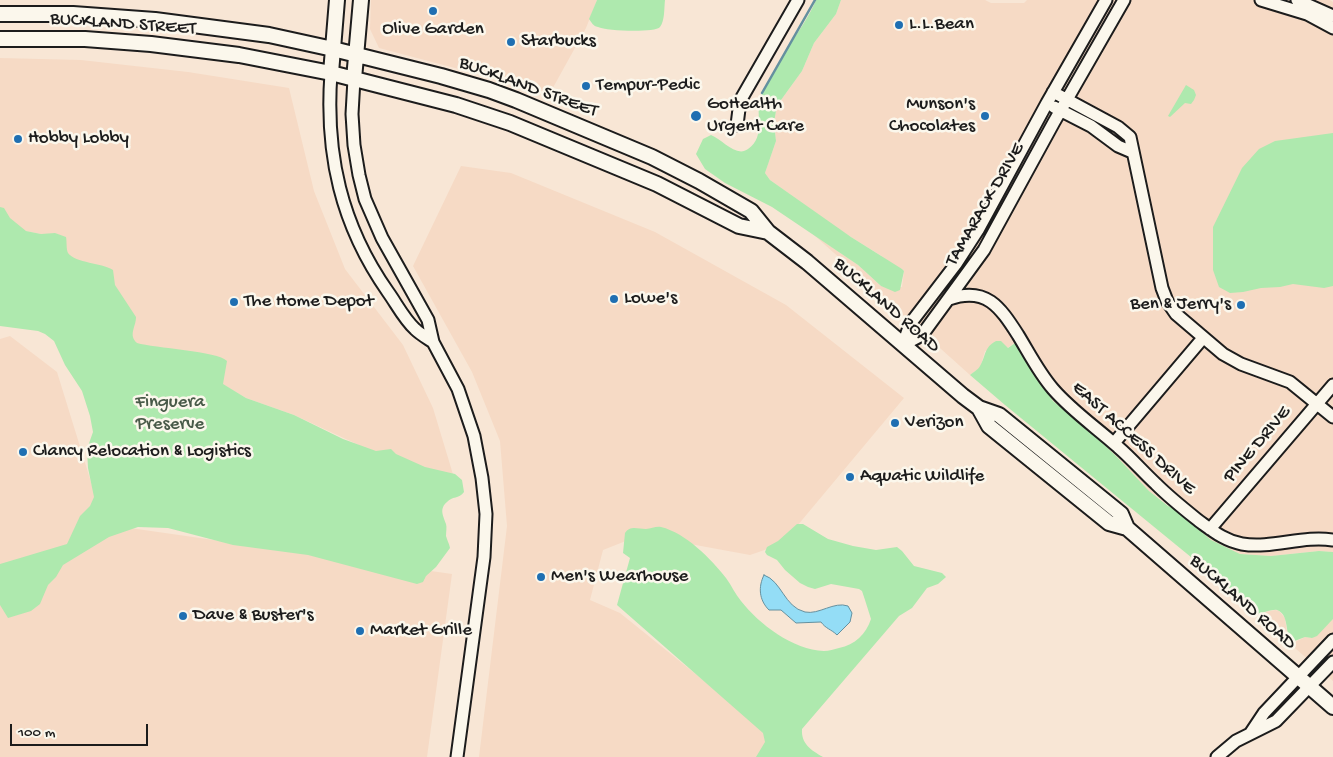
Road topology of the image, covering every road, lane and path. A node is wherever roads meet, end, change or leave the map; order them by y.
1 (337, 0) edge
2 (360, 0) edge
3 (798, 0) edge
4 (1124, 0) edge
5 (1261, 0) edge
6 (1302, 3) edge
7 (1103, 4) edge
8 (0, 14) edge
9 (1115, 16) junction
10 (1333, 16) edge
11 (130, 18) junction
12 (1333, 28) edge
13 (0, 39) edge
14 (128, 42) junction
15 (333, 49) junction
16 (356, 55) junction
17 (331, 73) junction
18 (354, 79) junction
19 (1053, 92) junction
20 (1067, 98) junction
21 (1047, 103) junction
22 (1061, 110) junction
23 (738, 125) dead end
24 (599, 134) joint
25 (619, 142) junction
26 (1132, 152) junction
27 (588, 155) joint
28 (606, 162) junction
29 (768, 232) junction
30 (949, 299) junction
31 (1203, 338) junction
32 (433, 342) junction
33 (903, 345) junction
34 (1333, 385) edge
35 (1317, 403) junction
36 (1333, 417) edge
37 (1114, 443) junction
38 (1210, 529) junction
39 (1333, 540) edge
40 (1333, 640) edge
41 (1333, 662) edge
42 (1298, 676) junction
43 (1309, 686) junction
44 (1333, 707) edge
45 (1249, 735) junction
46 (457, 757) edge
47 (1217, 757) edge

1 - 15 main road
2 - 16 main road
3 - 23 street
4 - 9 street, TAMARACK DRIVE
5 - 6 street
6 - 10 street
6 - 12 street
7 - 9 street, TAMARACK DRIVE
7 - 19 street, TAMARACK DRIVE
8 - 11 main road, BUCKLAND STREET
9 - 20 street, TAMARACK DRIVE
11 - 14 main road
11 - 15 main road, BUCKLAND STREET
13 - 14 main road, BUCKLAND STREET
14 - 17 main road, BUCKLAND STREET
15 - 16 main road, BUCKLAND STREET
15 - 17 main road
16 - 18 main road
16 - 24 main road, BUCKLAND STREET
17 - 18 main road, BUCKLAND STREET
17 - 32 street
18 - 27 main road, BUCKLAND STREET
18 - 32 street
19 - 20 street
19 - 21 street, TAMARACK DRIVE
20 - 22 street, TAMARACK DRIVE
20 - 26 street
21 - 22 street
21 - 33 street, TAMARACK DRIVE
22 - 26 street
22 - 30 street, TAMARACK DRIVE
24 - 25 main road, BUCKLAND ROAD
25 - 28 main road
25 - 29 main road, BUCKLAND ROAD
26 - 31 street
27 - 28 main road, BUCKLAND ROAD
28 - 29 main road, BUCKLAND ROAD
29 - 33 main road, BUCKLAND ROAD
30 - 33 street, TAMARACK DRIVE
30 - 37 street, EAST ACCESS DRIVE
31 - 35 street
31 - 37 street
32 - 46 street
33 - 42 main road, BUCKLAND ROAD
34 - 35 street, PINE DRIVE
35 - 36 street
35 - 38 street, PINE DRIVE
37 - 38 street, EAST ACCESS DRIVE
38 - 39 street, EAST ACCESS DRIVE
40 - 42 street
41 - 43 street
42 - 43 main road, BUCKLAND ROAD
42 - 45 street
43 - 44 main road, BUCKLAND ROAD
43 - 45 street
45 - 47 street

